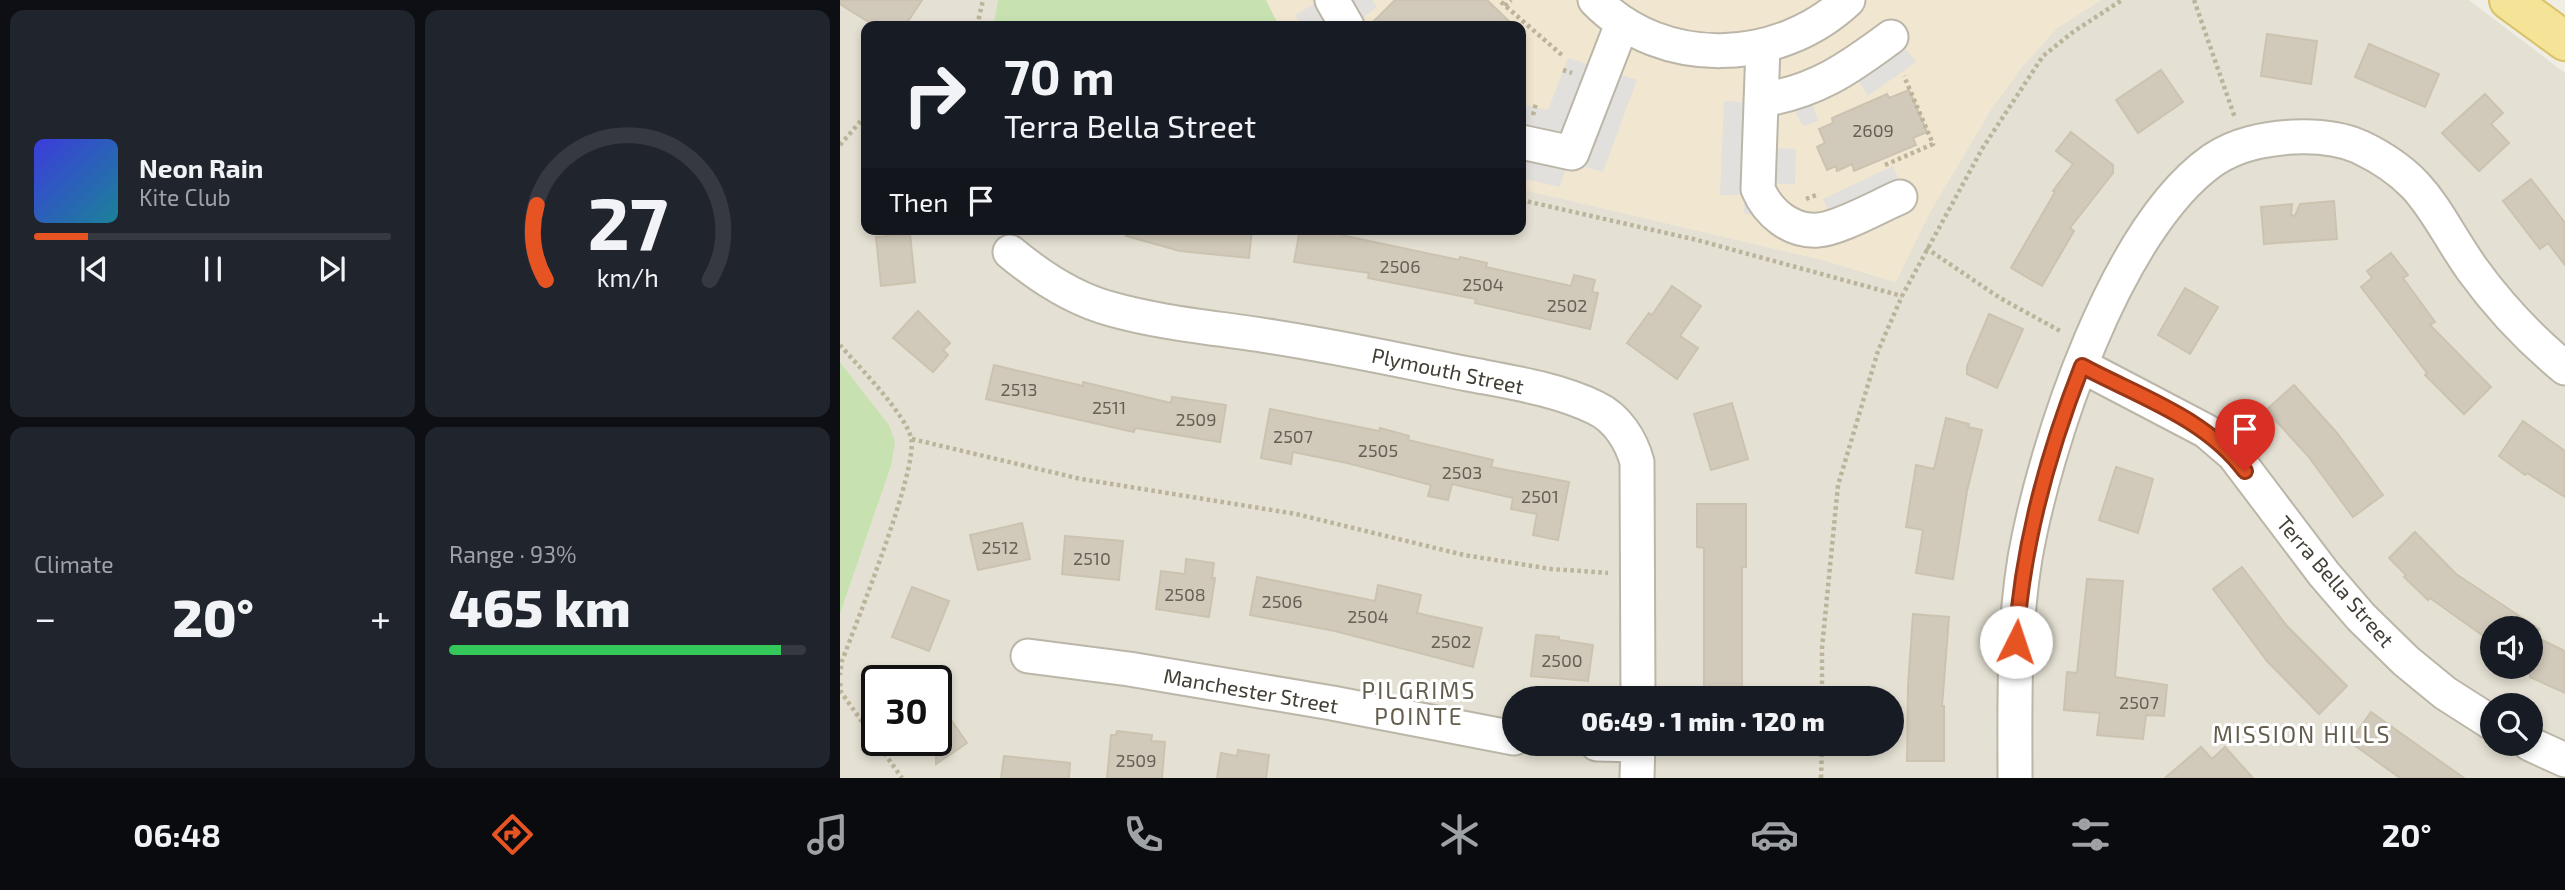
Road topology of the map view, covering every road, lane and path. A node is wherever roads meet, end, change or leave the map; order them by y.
1 (983, 0) edge
2 (1332, 0) edge
3 (1511, 0) edge
4 (1595, 0) edge
5 (1848, 0) edge
6 (2122, 0) edge
7 (2194, 0) edge
8 (2510, 0) edge
9 (978, 21) edge
10 (1344, 21) edge
11 (1523, 21) edge
12 (1526, 24) edge
13 (1622, 24) junction
14 (1891, 37) dead end
15 (2565, 41) edge
16 (1763, 46) junction
17 (1563, 56) dead end
18 (1904, 76) dead end
19 (1761, 100) junction
20 (861, 121) edge
21 (1526, 143) edge
22 (840, 145) edge
23 (2242, 145) junction
24 (1885, 165) dead end
25 (1900, 197) dead end
26 (1526, 201) edge
27 (1926, 248) junction
28 (1010, 252) dead end
29 (1902, 296) junction
30 (2067, 335) dead end
31 (840, 345) edge
32 (2082, 366) junction
33 (2565, 368) edge
34 (912, 439) junction
35 (1609, 573) dead end
36 (1028, 656) dead end
37 (840, 675) edge
38 (840, 683) edge
39 (1638, 686) edge
40 (1822, 686) edge
41 (2480, 715) edge
42 (1502, 736) edge
43 (2543, 750) edge
44 (1638, 756) edge
45 (1822, 756) edge
46 (2565, 760) edge
47 (902, 778) edge
48 (1637, 778) edge
49 (1821, 778) edge
50 (2015, 778) edge

1 - 9 path
2 - 10 street
3 - 11 path
4 - 13 street
5 - 16 street
6 - 27 path
7 - 23 path
8 - 15 main road
12 - 17 path
13 - 16 street
13 - 21 street
14 - 19 street
16 - 19 street
18 - 24 path
19 - 25 street
20 - 22 path
23 - 32 street
23 - 33 street
26 - 29 path
27 - 29 path
27 - 30 path
28 - 39 street, Plymouth Street
29 - 40 path
31 - 34 path
32 - 41 street, Terra Bella Street
32 - 50 street
34 - 35 path
34 - 37 path
36 - 42 street, Manchester Street
38 - 47 path
43 - 46 street
44 - 48 street
45 - 49 path

